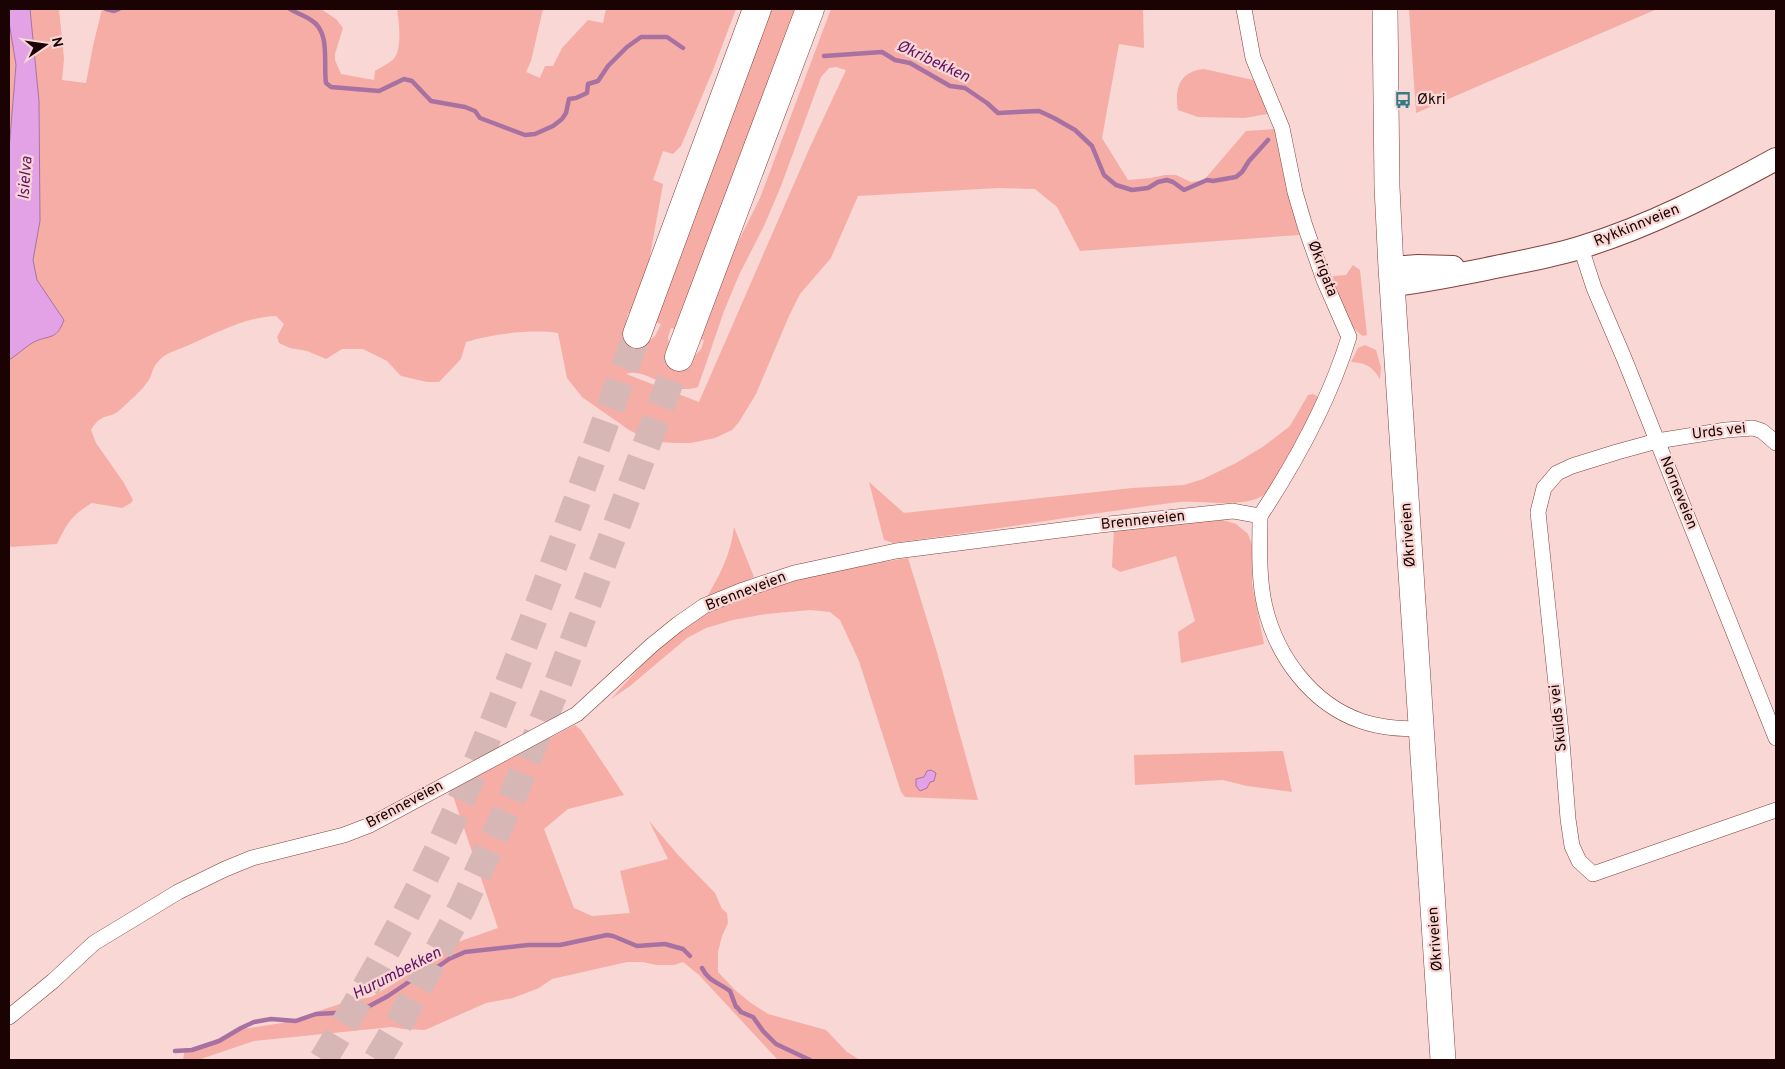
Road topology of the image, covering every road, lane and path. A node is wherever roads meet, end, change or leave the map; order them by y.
1 (758, 9) edge
2 (810, 9) edge
3 (822, 9) edge
4 (1244, 9) edge
5 (1385, 9) edge
6 (792, 59) junction
7 (1776, 160) edge
8 (1580, 248) junction
9 (1392, 277) junction
10 (637, 334) tunnel mouth
11 (679, 357) tunnel mouth
12 (1657, 440) junction
13 (1776, 443) edge
14 (1260, 516) junction
15 (1421, 728) junction
16 (1776, 738) edge
17 (1776, 810) edge
18 (9, 1017) edge
19 (1444, 1060) edge

1 - 10 highway
2 - 6 highway
3 - 6 highway
4 - 14 street, Økrigata
5 - 9 main road, Økriveien
6 - 11 highway
7 - 8 street, Rykkinnveien
8 - 9 street, Rykkinnveien
8 - 12 street, Norneveien
9 - 15 main road, Økriveien
12 - 13 street, Urds vei
12 - 16 street, Norneveien
12 - 17 street, Skulds vei
14 - 15 street
14 - 18 street, Brenneveien
15 - 19 main road, Økriveien

